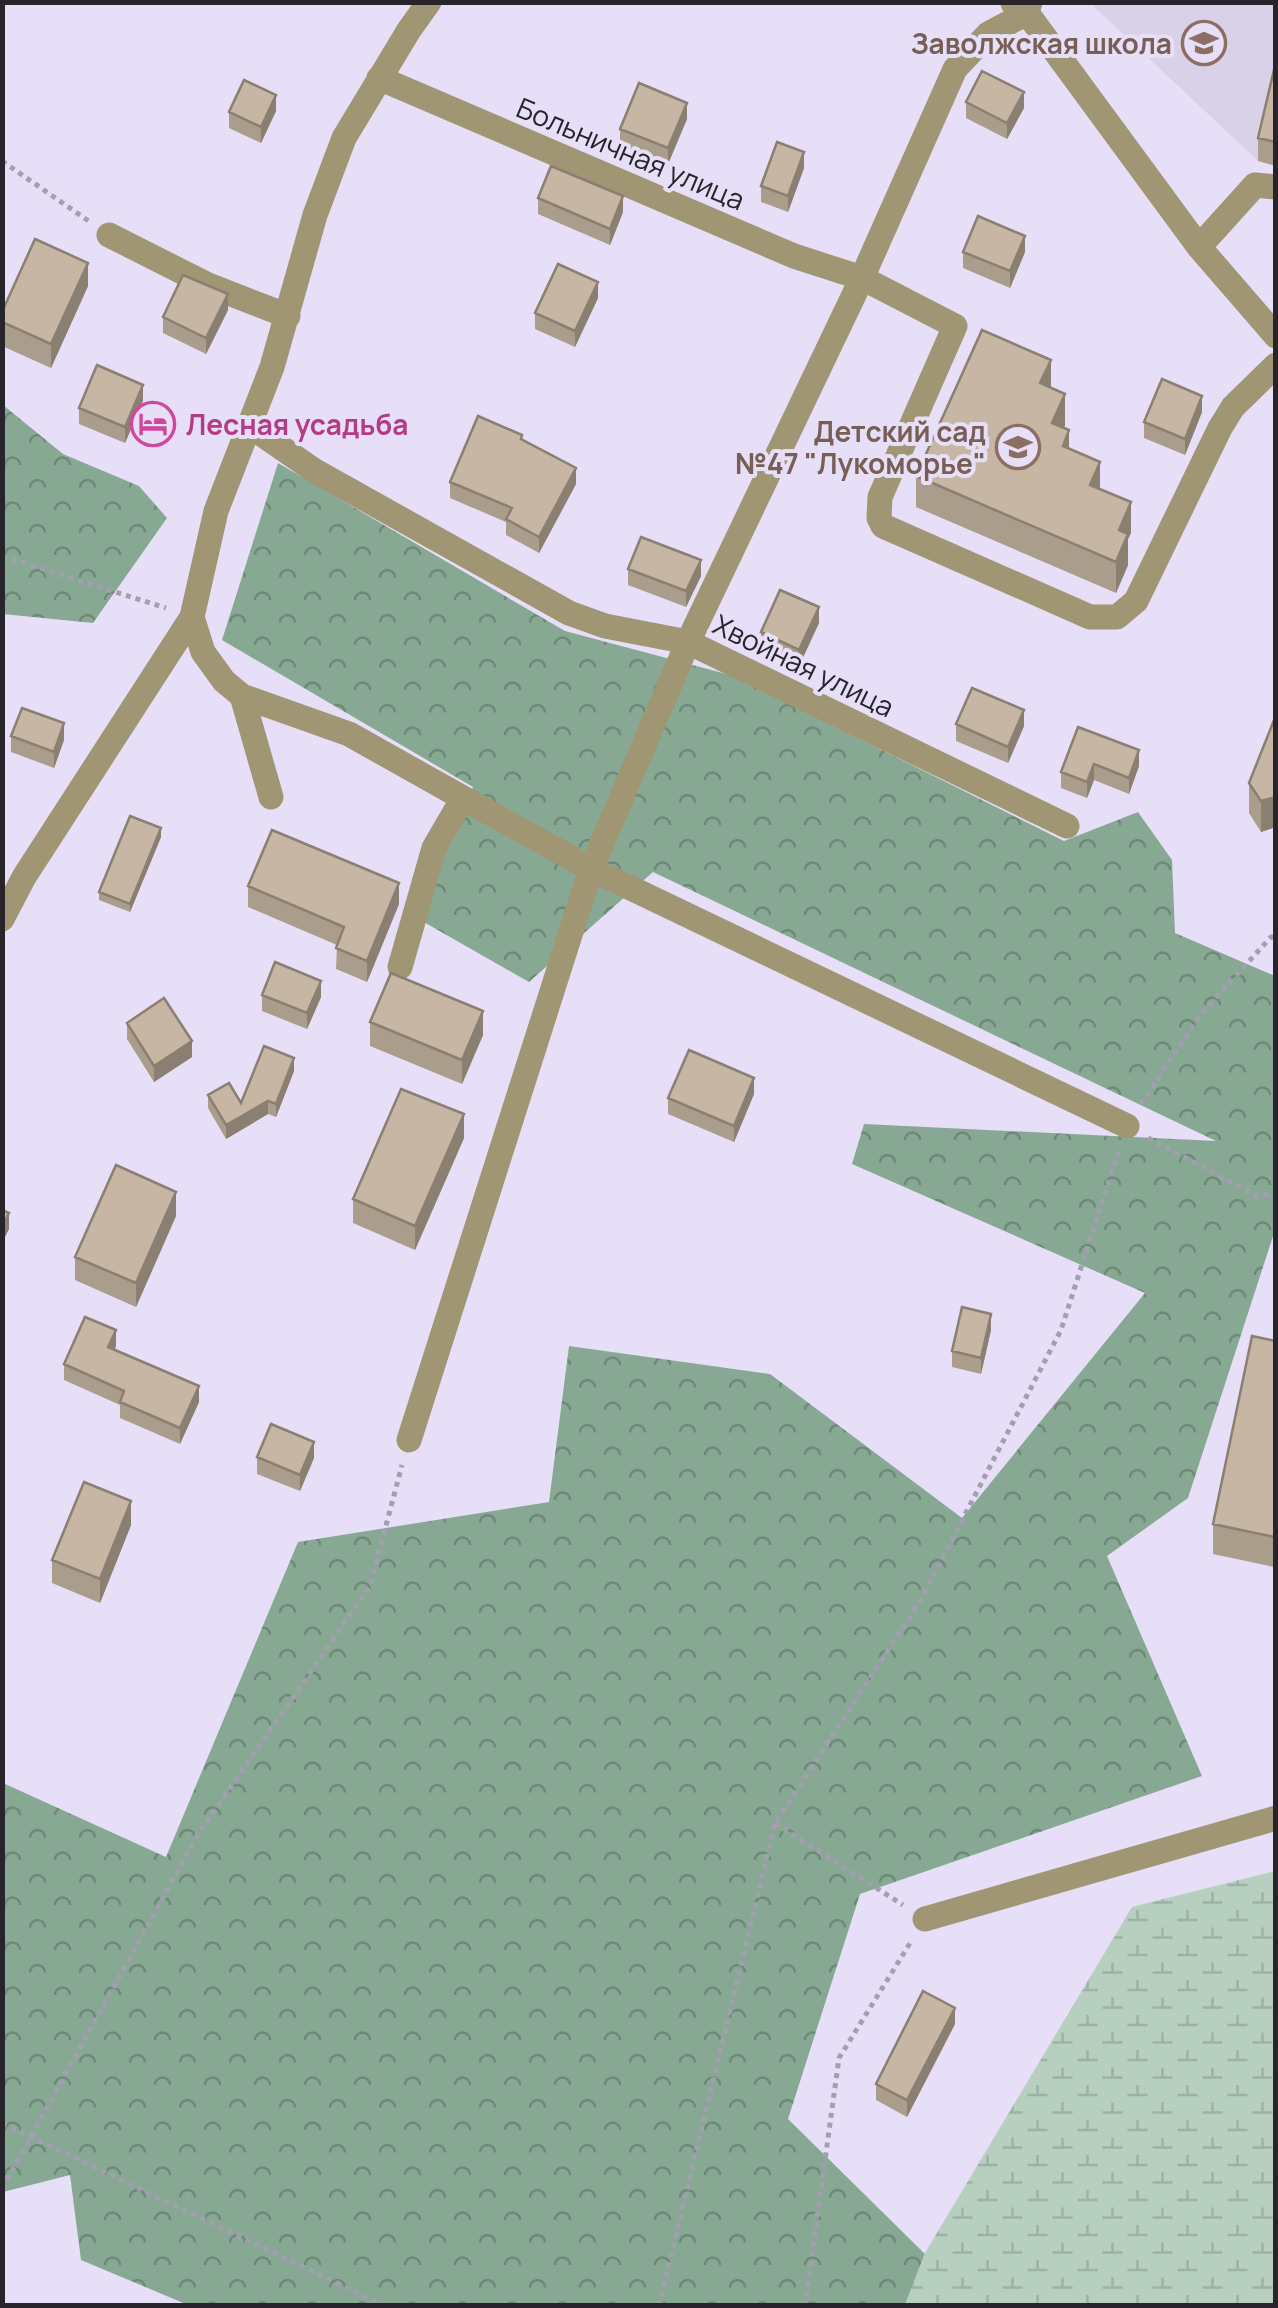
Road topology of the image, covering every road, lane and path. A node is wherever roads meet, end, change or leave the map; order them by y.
1 (429, 2) edge
2 (1023, 6) edge
3 (380, 78) junction
4 (2, 161) edge
5 (1276, 187) edge
6 (109, 236) joint
7 (1199, 247) junction
8 (862, 278) junction
9 (288, 316) junction
10 (1276, 336) edge
11 (1276, 365) edge
12 (250, 426) junction
13 (2, 556) edge
14 (192, 616) junction
15 (688, 642) junction
16 (242, 696) junction
17 (271, 798) dead end
18 (464, 798) junction
19 (1067, 826) dead end
20 (590, 869) junction
21 (2, 919) edge
22 (1276, 937) edge
23 (400, 966) dead end
24 (1126, 1126) junction
25 (1276, 1196) edge
26 (409, 1440) joint
27 (1276, 1818) edge
28 (775, 1823) junction
29 (925, 1919) junction
30 (2, 2124) edge
31 (30, 2136) junction
32 (2, 2189) edge
33 (385, 2306) edge
34 (659, 2306) edge
35 (805, 2306) edge

1 - 3 street
2 - 7 street
2 - 8 street
3 - 8 street, Больничная улица
3 - 9 street
4 - 6 path
5 - 7 street
6 - 9 street
7 - 10 street
8 - 11 street, Больничная улица
8 - 15 street
9 - 12 street
12 - 14 street
12 - 15 street, Хвойная улица
13 - 14 path
14 - 16 street
14 - 21 street
15 - 19 street, Хвойная улица
15 - 20 street
16 - 17 street
16 - 18 street
18 - 20 street
18 - 23 street
20 - 24 street
20 - 26 street
22 - 24 path
24 - 25 path
24 - 28 path
26 - 31 path
27 - 29 street
28 - 29 path
28 - 34 path
29 - 35 path
30 - 31 path
31 - 32 path
31 - 33 path

